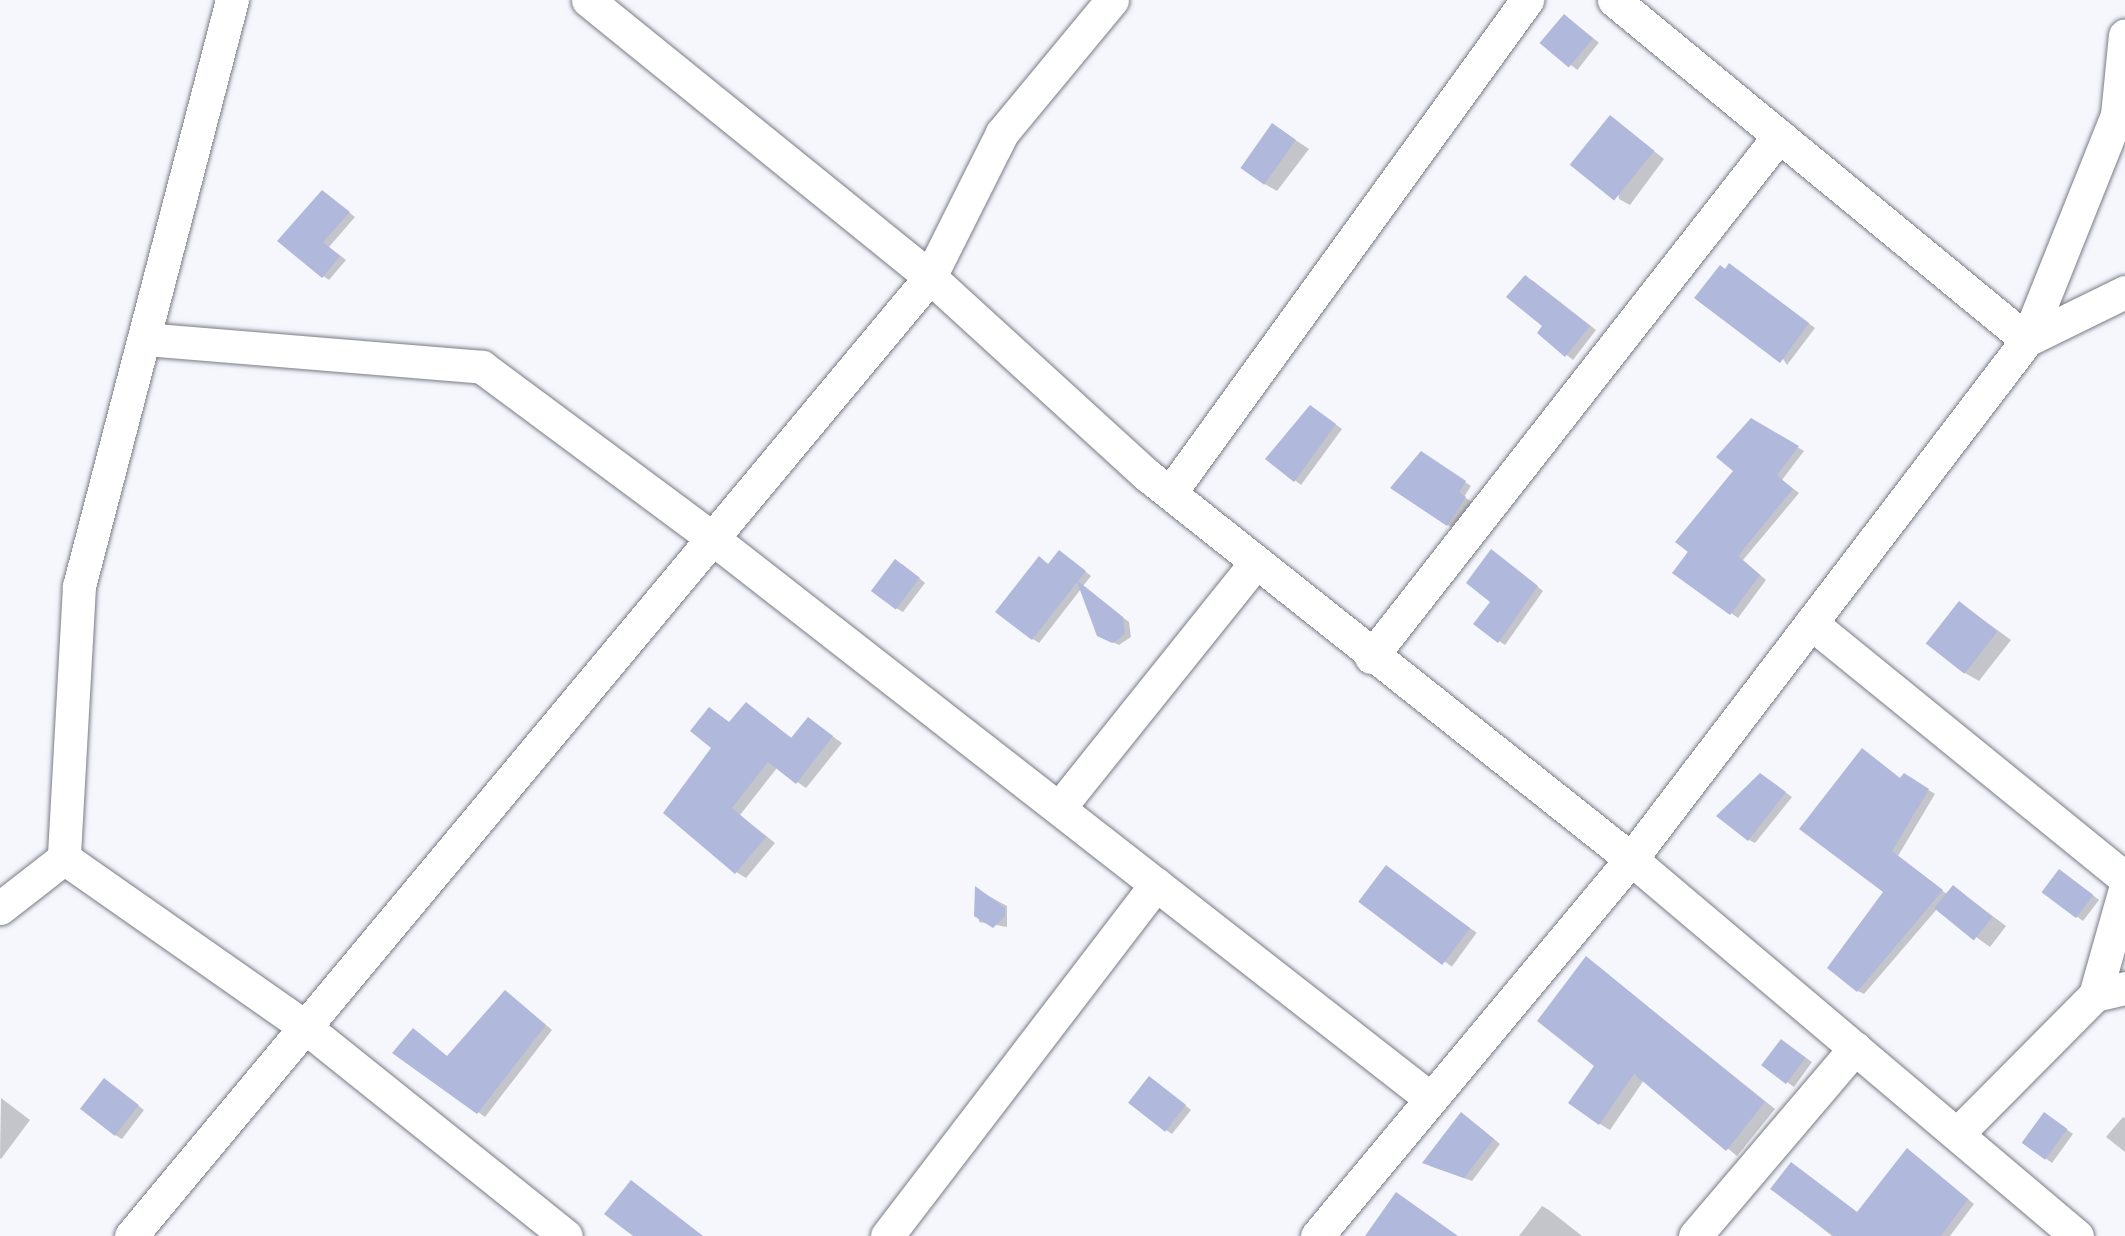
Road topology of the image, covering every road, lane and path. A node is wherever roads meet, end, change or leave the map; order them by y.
1 (232, 0) edge
2 (588, 0) edge
3 (1112, 0) edge
4 (1527, 0) edge
5 (1614, 0) edge
6 (2125, 35) edge
7 (1779, 136) junction
8 (930, 277) junction
9 (2125, 292) edge
10 (144, 339) junction
11 (2027, 340) junction
12 (1170, 493) junction
13 (712, 538) junction
14 (1255, 563) junction
15 (1811, 623) junction
16 (1371, 657) junction
17 (1059, 808) junction
18 (64, 858) junction
19 (1631, 859) junction
20 (2125, 878) edge
21 (1156, 884) junction
22 (2125, 889) edge
23 (0, 908) edge
24 (2110, 992) edge
25 (305, 1027) junction
26 (1855, 1048) junction
27 (1431, 1099) junction
28 (1957, 1134) junction
29 (2072, 1234) edge
30 (131, 1236) edge
31 (566, 1236) edge
32 (887, 1236) edge
33 (1317, 1236) edge
34 (1695, 1236) edge

1 - 10 street
2 - 8 street
3 - 8 street
4 - 12 street
5 - 7 street
6 - 11 street
7 - 11 street
7 - 16 street
8 - 12 street
8 - 13 street
9 - 11 street
10 - 13 street
10 - 18 street
11 - 15 street
12 - 14 street
13 - 17 street
13 - 25 street
14 - 16 street
14 - 17 street
15 - 19 street
15 - 20 street
16 - 19 street
17 - 21 street
18 - 23 street
18 - 25 street
19 - 26 street
19 - 27 street
21 - 27 street
21 - 32 street
22 - 24 street
24 - 28 street
25 - 30 street
25 - 31 street
26 - 28 street
26 - 34 street
27 - 33 street
28 - 29 street

